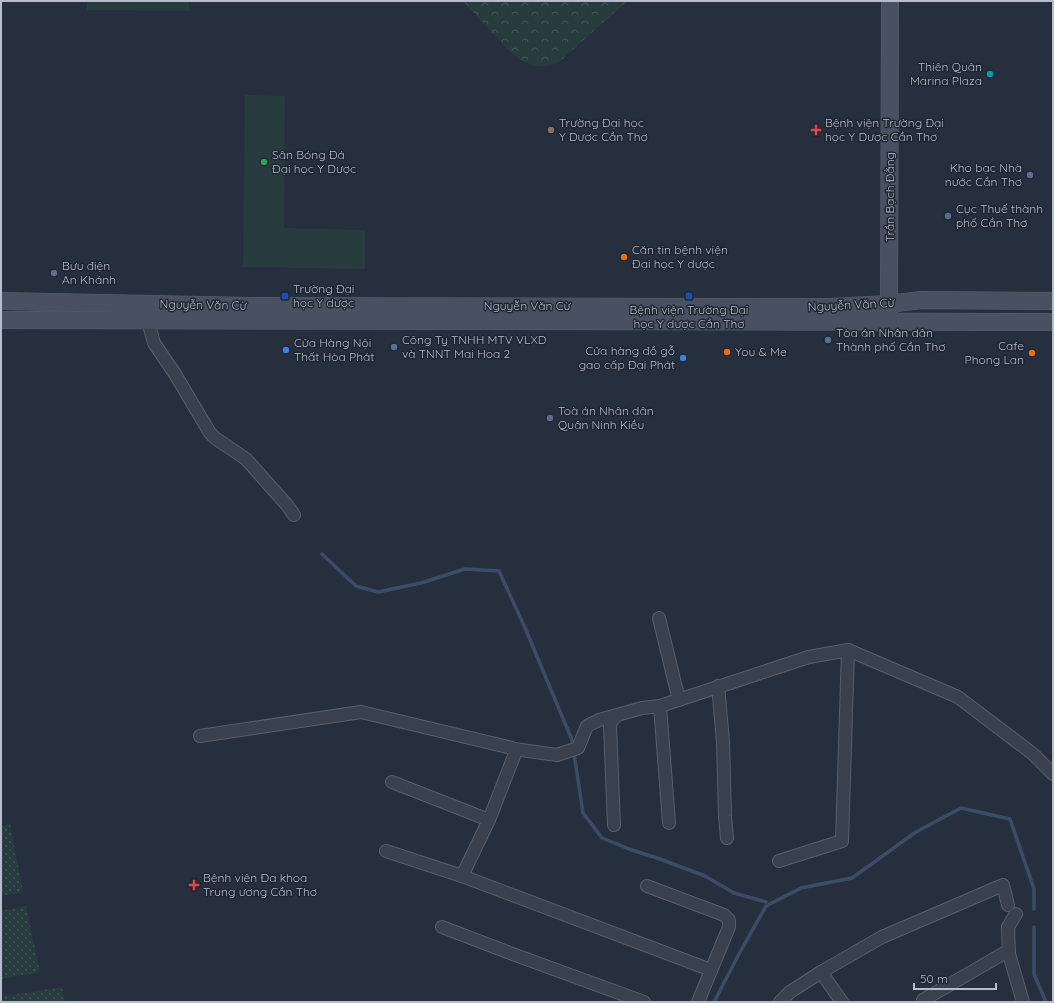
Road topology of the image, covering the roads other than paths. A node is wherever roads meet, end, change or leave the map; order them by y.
1 (890, 1) edge
2 (1053, 301) edge
3 (1, 302) edge
4 (889, 304) junction
5 (1, 320) edge
6 (148, 321) junction
7 (889, 322) junction
8 (1053, 322) edge
9 (294, 515) dead end
10 (659, 618) dead end
11 (848, 650) junction
12 (718, 686) junction
13 (679, 700) junction
14 (660, 706) junction
15 (617, 715) junction
16 (200, 736) dead end
17 (514, 749) junction
18 (1053, 774) edge
19 (392, 782) dead end
20 (489, 820) junction
21 (669, 823) dead end
22 (614, 825) dead end
23 (727, 838) dead end
24 (386, 852) dead end
25 (779, 861) dead end
26 (462, 876) junction
27 (647, 886) dead end
28 (442, 927) dead end
29 (1009, 954) junction
30 (711, 970) junction
31 (821, 972) junction
32 (644, 1002) edge
33 (698, 1002) edge
34 (780, 1002) edge
35 (842, 1002) edge
36 (924, 1002) edge
37 (1023, 1002) edge

1 - 4 main road, Trần Bạch Đằng
2 - 4 main road, Nguyễn Văn Cừ
3 - 4 main road, Nguyễn Văn Cừ
4 - 7 main road, Trần Bạch Đằng
5 - 6 main road, Nguyễn Văn Cừ
6 - 7 main road, Nguyễn Văn Cừ
6 - 9 street
7 - 8 main road, Nguyễn Văn Cừ
10 - 13 street
11 - 12 street
11 - 18 street
11 - 25 street
12 - 13 street
12 - 23 street
13 - 14 street
14 - 15 street
14 - 21 street
15 - 17 street
15 - 22 street
16 - 17 street
17 - 20 street
19 - 20 street
20 - 26 street
24 - 26 street
26 - 30 street
27 - 30 street
28 - 32 street
29 - 31 street
29 - 36 street
29 - 37 street
30 - 33 street
31 - 34 street
31 - 35 street

